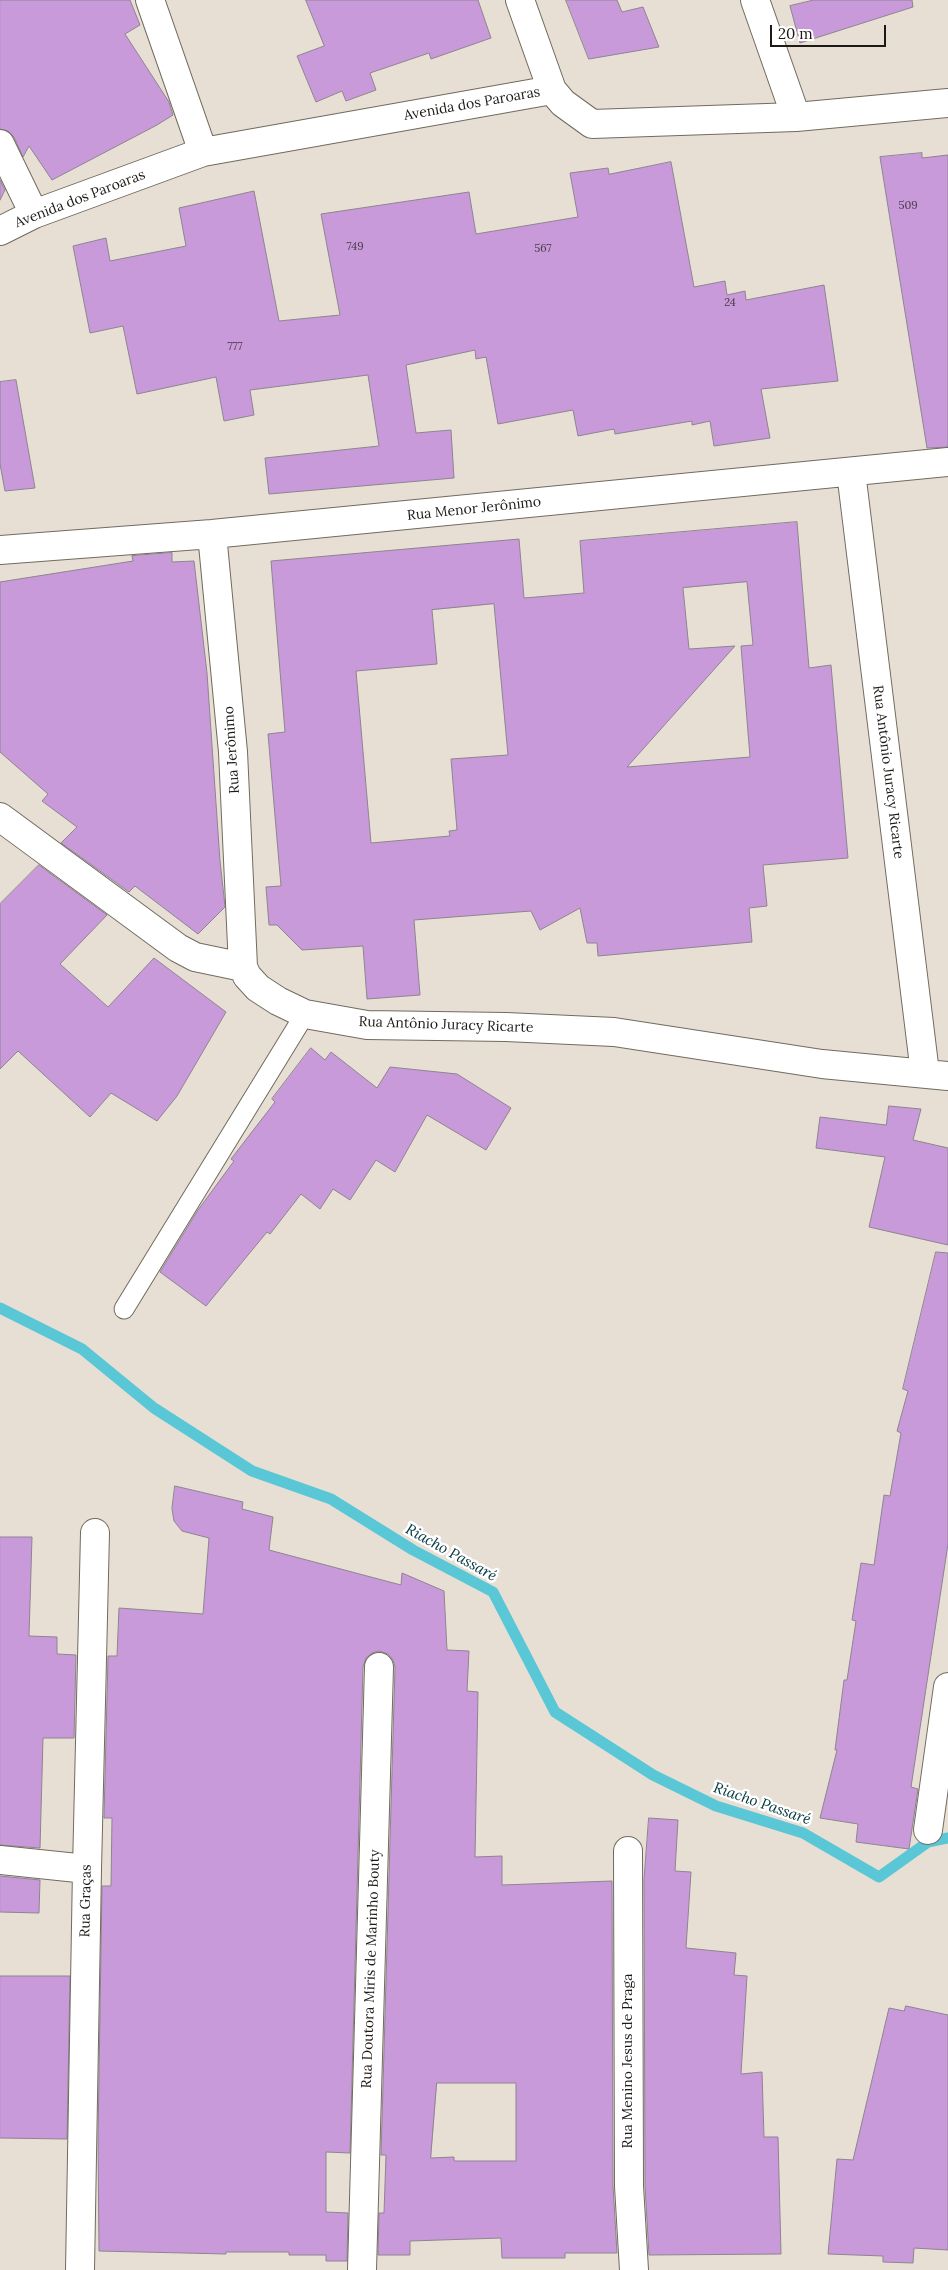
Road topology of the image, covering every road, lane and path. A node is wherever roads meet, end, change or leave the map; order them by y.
1 (150, 0) edge
2 (520, 0) edge
3 (756, 0) edge
4 (552, 90) junction
5 (948, 103) edge
6 (796, 117) junction
7 (0, 144) edge
8 (203, 152) junction
9 (34, 214) junction
10 (0, 231) edge
11 (948, 462) edge
12 (851, 472) junction
13 (212, 534) junction
14 (0, 550) edge
15 (0, 817) edge
16 (244, 967) junction
17 (305, 1014) junction
18 (936, 1074) edge
19 (124, 1310) dead end
20 (95, 1532) dead end
21 (379, 1667) dead end
22 (948, 1687) edge
23 (928, 1830) dead end
24 (628, 1851) dead end
25 (0, 1860) edge
26 (86, 1869) junction
27 (80, 2270) edge
28 (362, 2270) edge
29 (634, 2270) edge

1 - 8 street
2 - 4 street
3 - 6 street
4 - 6 street, Avenida dos Paroaras
4 - 8 street, Avenida dos Paroaras
5 - 6 street, Avenida dos Paroaras
7 - 9 street
8 - 9 street, Avenida dos Paroaras
9 - 10 street, Avenida dos Paroaras
11 - 12 street, Rua Menor Jerônimo
12 - 13 street, Rua Menor Jerônimo
12 - 18 street, Rua Antônio Juracy Ricarte
13 - 14 street, Rua Menor Jerônimo
13 - 16 street, Rua Jerônimo
15 - 16 street
16 - 17 street, Rua Antônio Juracy Ricarte
17 - 18 street, Rua Antônio Juracy Ricarte
17 - 19 lane
20 - 26 street, Rua Graças
21 - 28 street, Rua Doutora Miris de Marinho Bouty
22 - 23 street
24 - 29 street, Rua Menino Jesus de Praga
25 - 26 street
26 - 27 street, Rua Graças

